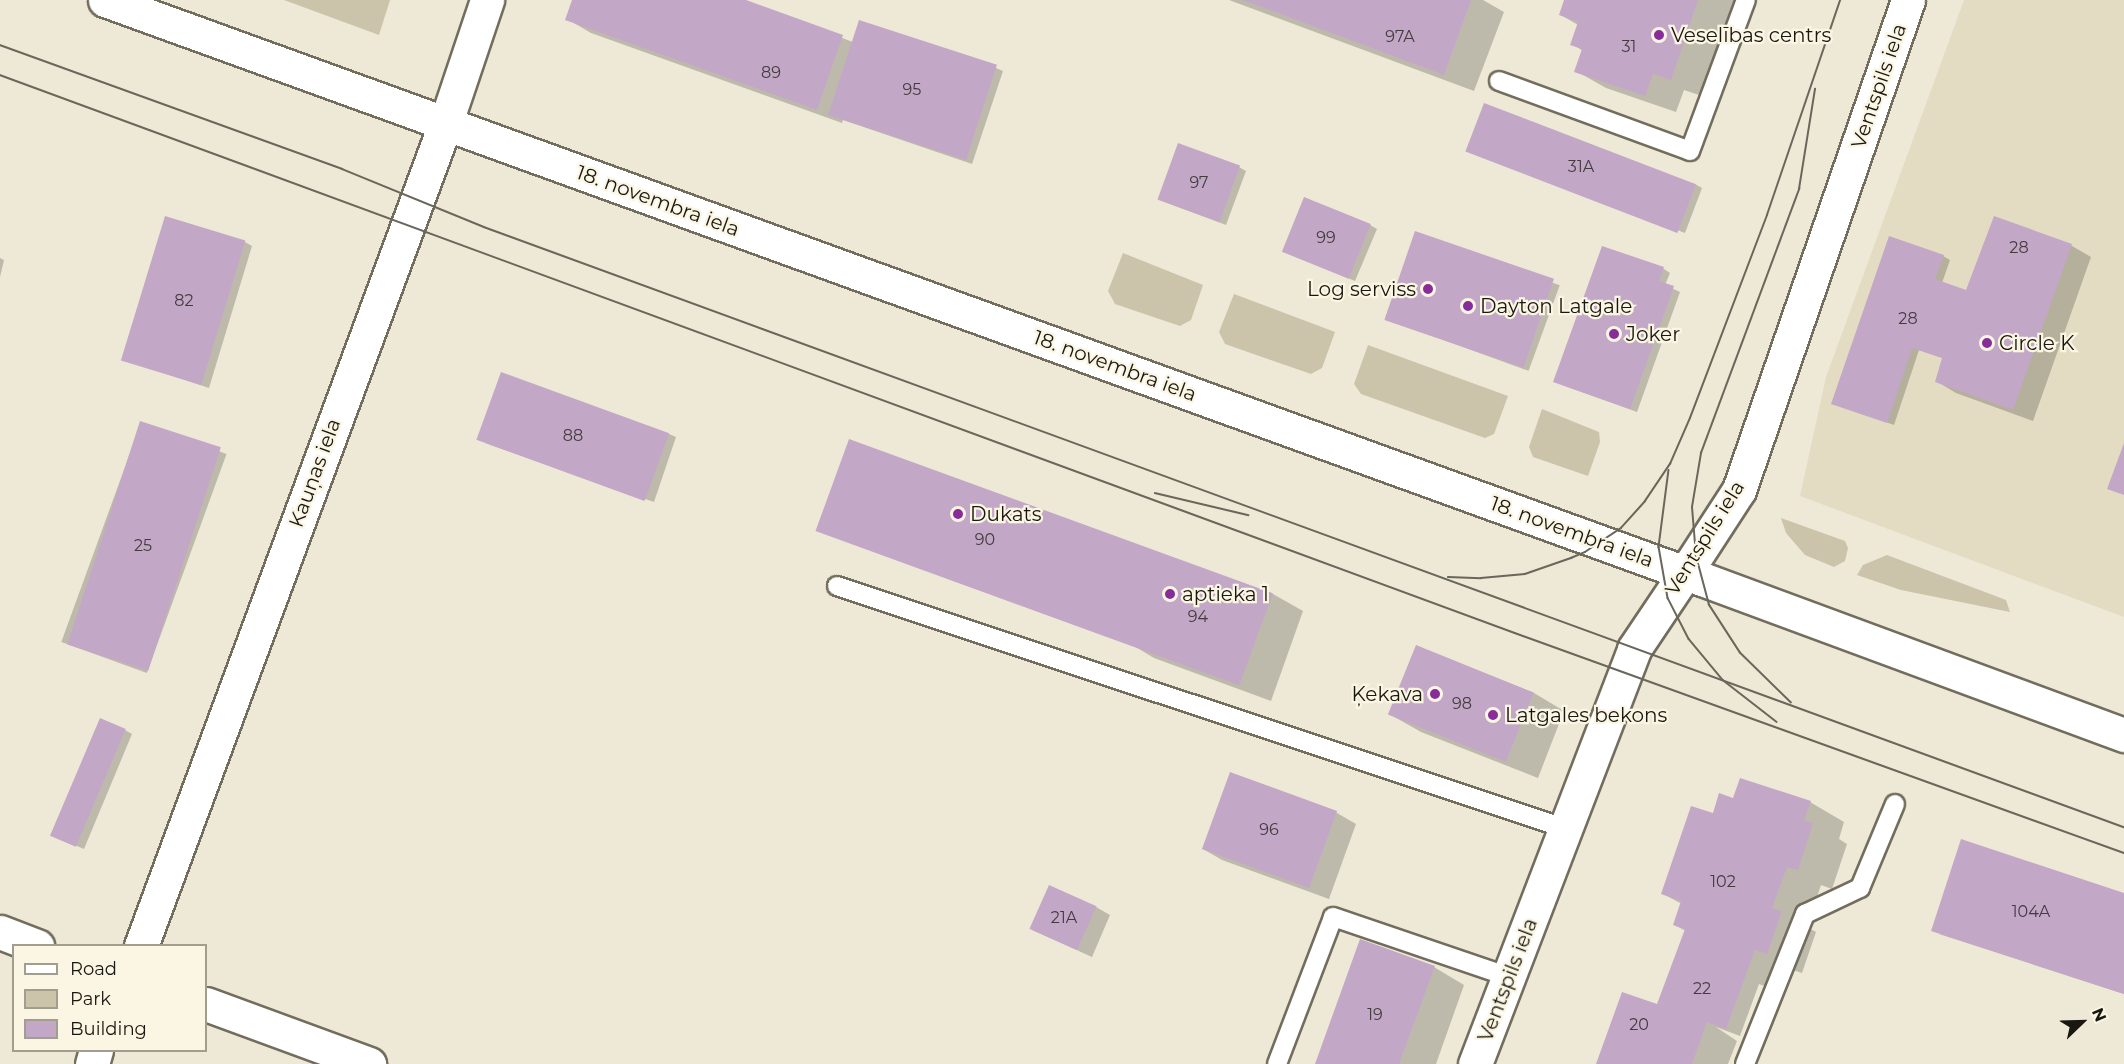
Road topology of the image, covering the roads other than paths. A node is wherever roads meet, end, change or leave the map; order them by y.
1 (105, 0) edge
2 (487, 0) edge
3 (1746, 0) edge
4 (1908, 0) edge
5 (154, 8) edge
6 (1499, 81) dead end
7 (446, 122) junction
8 (1685, 573) junction
9 (837, 586) dead end
10 (2124, 735) edge
11 (1895, 804) dead end
12 (1567, 829) junction
13 (0, 932) edge
14 (34, 944) edge
15 (141, 944) edge
16 (1509, 977) junction
17 (207, 1004) edge
18 (369, 1064) edge
19 (1277, 1064) edge
20 (1475, 1064) edge
21 (1745, 1064) edge

1 - 5 street, 18. novembra iela
2 - 7 street, Kauņas iela
3 - 6 lane
4 - 8 street, Ventspils iela
5 - 7 street, 18. novembra iela
7 - 8 street, 18. novembra iela
7 - 15 street, Kauņas iela
8 - 10 street, 18. novembra iela
8 - 12 street, Ventspils iela
9 - 12 lane
11 - 21 lane
12 - 16 street, Ventspils iela
13 - 14 street
16 - 19 lane
16 - 20 street, Ventspils iela
17 - 18 street

